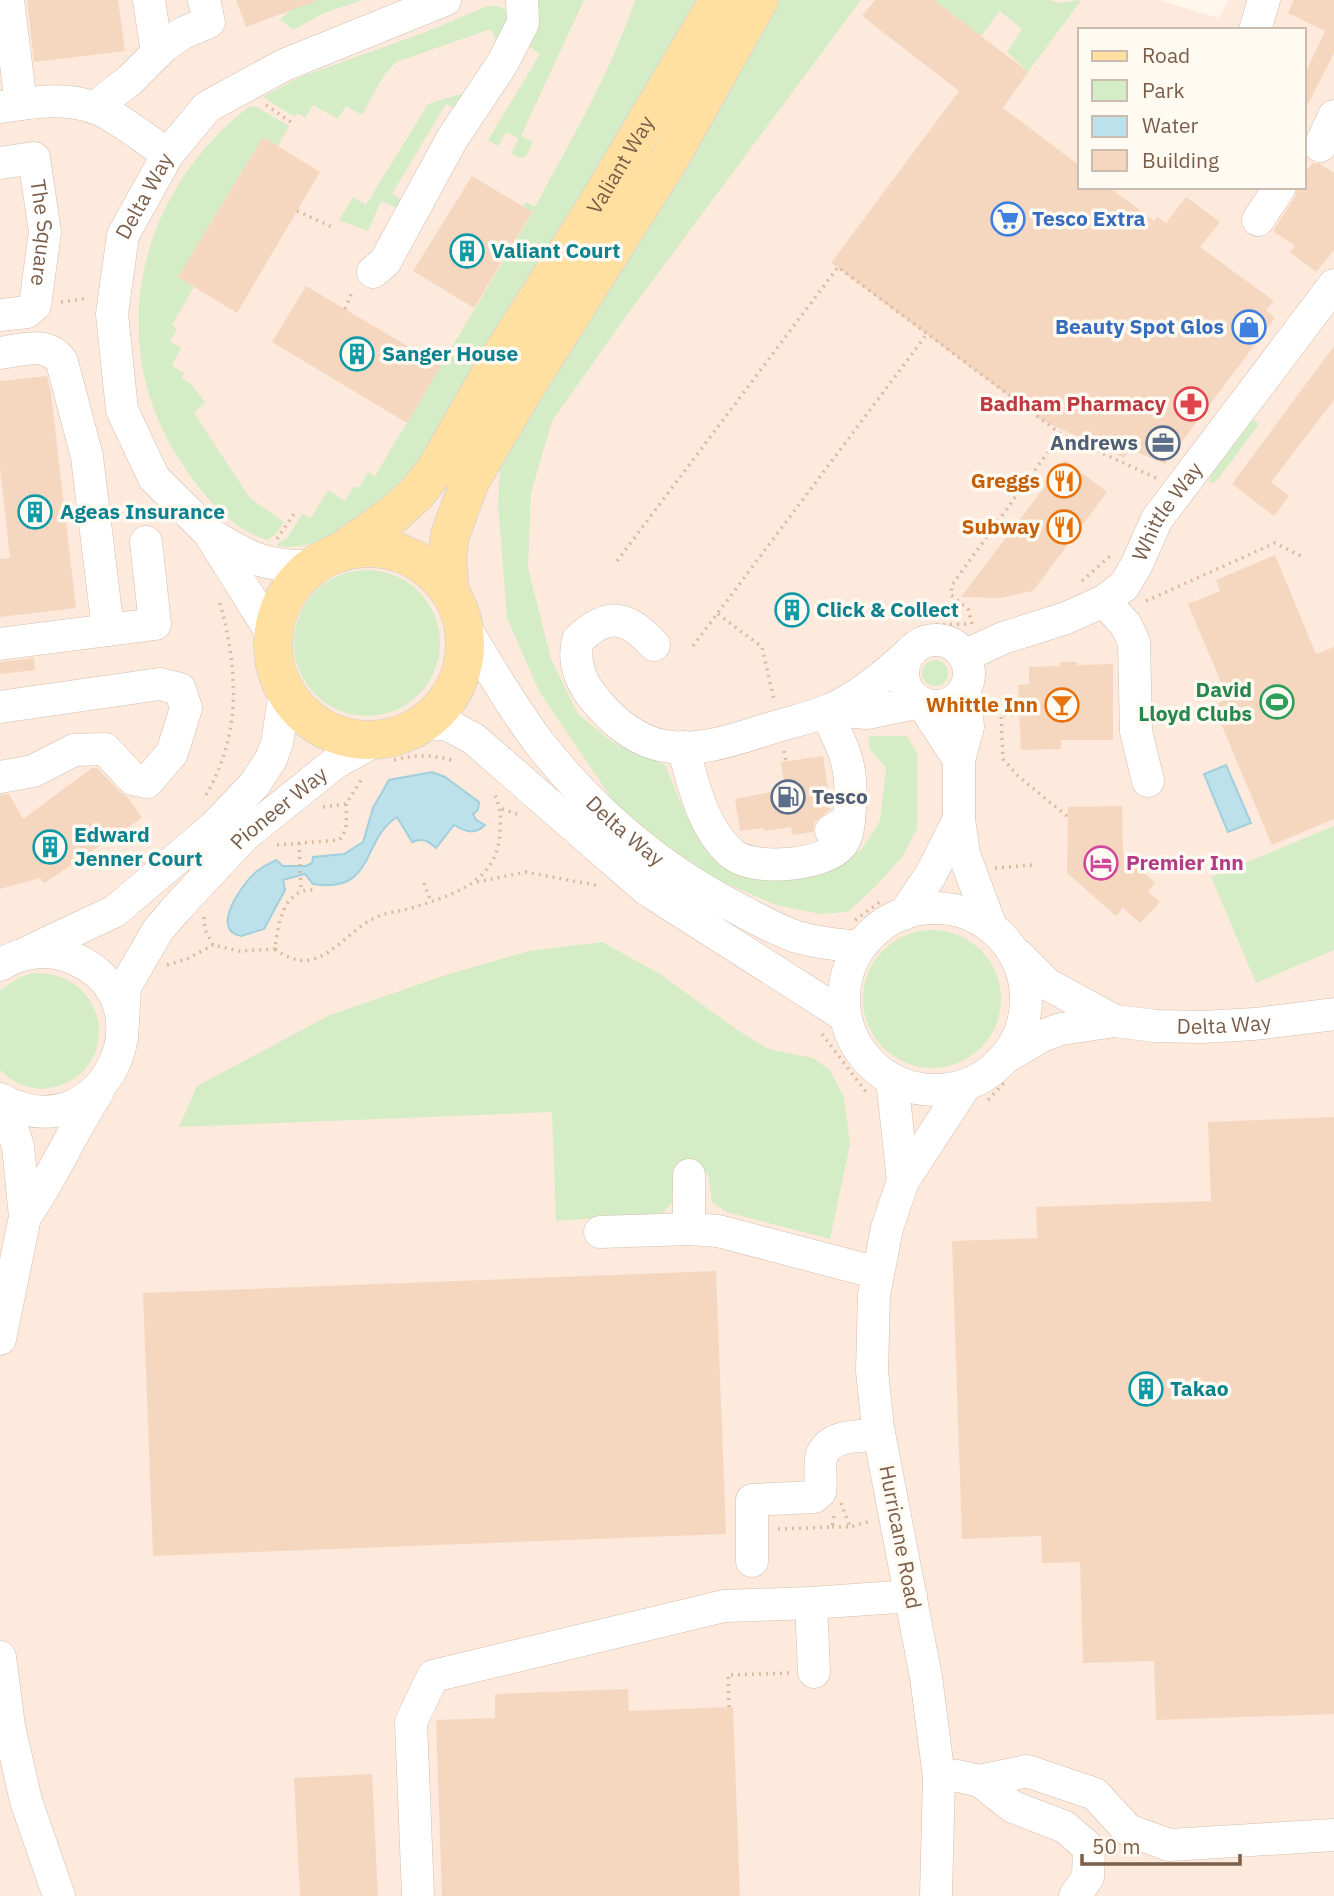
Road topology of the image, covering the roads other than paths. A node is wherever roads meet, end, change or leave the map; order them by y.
1 (8, 0) edge
2 (149, 0) edge
3 (204, 0) edge
4 (445, 0) edge
5 (522, 0) edge
6 (719, 0) edge
7 (759, 0) edge
8 (1265, 0) edge
9 (1256, 28) edge
10 (157, 53) junction
11 (10, 105) edge
12 (100, 109) junction
13 (1334, 116) edge
14 (1315, 146) edge
15 (168, 154) junction
16 (0, 163) edge
17 (1279, 189) edge
18 (1258, 220) dead end
19 (373, 272) dead end
20 (1330, 298) edge
21 (0, 315) edge
22 (0, 353) edge
23 (209, 533) junction
24 (146, 542) dead end
25 (326, 559) junction
26 (1092, 592) junction
27 (456, 607) junction
28 (108, 630) junction
29 (273, 635) junction
30 (0, 645) edge
31 (654, 645) dead end
32 (909, 645) junction
33 (964, 656) junction
34 (965, 689) junction
35 (285, 692) junction
36 (921, 703) junction
37 (0, 707) edge
38 (828, 711) junction
39 (419, 725) junction
40 (683, 747) junction
41 (378, 758) junction
42 (959, 760) junction
43 (0, 777) edge
44 (1149, 781) dead end
45 (959, 819) junction
46 (895, 905) junction
47 (853, 935) junction
48 (1002, 938) junction
49 (9, 959) edge
50 (1334, 1014) edge
51 (845, 1016) junction
52 (1115, 1021) junction
53 (122, 1038) junction
54 (1009, 1067) junction
55 (892, 1079) junction
56 (102, 1086) junction
57 (973, 1097) junction
58 (1, 1100) edge
59 (689, 1175) dead end
60 (903, 1181) junction
61 (25, 1217) junction
62 (689, 1229) junction
63 (600, 1232) dead end
64 (878, 1273) junction
65 (1, 1323) edge
66 (879, 1435) junction
67 (752, 1551) road end
68 (911, 1596) junction
69 (811, 1603) junction
70 (0, 1657) edge
71 (814, 1672) road end
72 (5, 1726) edge
73 (939, 1777) junction
74 (980, 1781) junction
75 (1128, 1830) junction
76 (1334, 1835) edge
77 (1089, 1848) junction
78 (59, 1896) edge
79 (418, 1896) edge
80 (936, 1896) edge
81 (1075, 1896) edge

1 - 11 street
2 - 10 street
3 - 10 street
4 - 15 street, Delta Way
5 - 19 street
6 - 25 main road, Valiant Way
7 - 27 main road, Valiant Way
8 - 9 street
10 - 12 street
11 - 12 street
12 - 15 street
13 - 14 street
15 - 23 street, Delta Way
16 - 21 street, The Square
17 - 18 street
20 - 26 street, Whittle Way
22 - 28 street
23 - 25 street, Delta Way
23 - 29 street, Delta Way
24 - 28 street
25 - 27 main road
25 - 29 main road
26 - 33 street, Whittle Way
26 - 44 street
27 - 39 main road
27 - 47 street, Delta Way
28 - 30 street
29 - 35 main road
31 - 40 street
32 - 33 street
32 - 36 street
32 - 38 street
33 - 34 street
34 - 36 street
34 - 42 street
35 - 41 main road
35 - 49 street, Pioneer Way
36 - 38 street
36 - 42 street
37 - 43 street
38 - 40 street
38 - 40 street
39 - 41 main road
39 - 51 street, Delta Way
41 - 53 street, Pioneer Way
42 - 45 street
45 - 46 street
45 - 48 street
46 - 47 street
46 - 48 street
47 - 51 street
48 - 52 street, Delta Way
48 - 54 street
49 - 53 street
50 - 52 street, Delta Way
51 - 55 street
52 - 54 street, Delta Way
53 - 56 street
54 - 57 street
55 - 57 street
55 - 60 street, Hurricane Road
56 - 58 street
56 - 61 street
57 - 60 street, Hurricane Road
58 - 61 street
59 - 62 street
60 - 64 street, Hurricane Road
61 - 65 street
62 - 63 street
62 - 64 street
64 - 66 street, Hurricane Road
66 - 67 street
66 - 68 street, Hurricane Road
68 - 69 street
68 - 73 street, Hurricane Road
69 - 71 street
69 - 79 street
70 - 72 street
72 - 78 street
73 - 74 street
73 - 80 street, Hurricane Road
74 - 75 street
74 - 77 street
75 - 76 street
75 - 77 street
77 - 81 street

